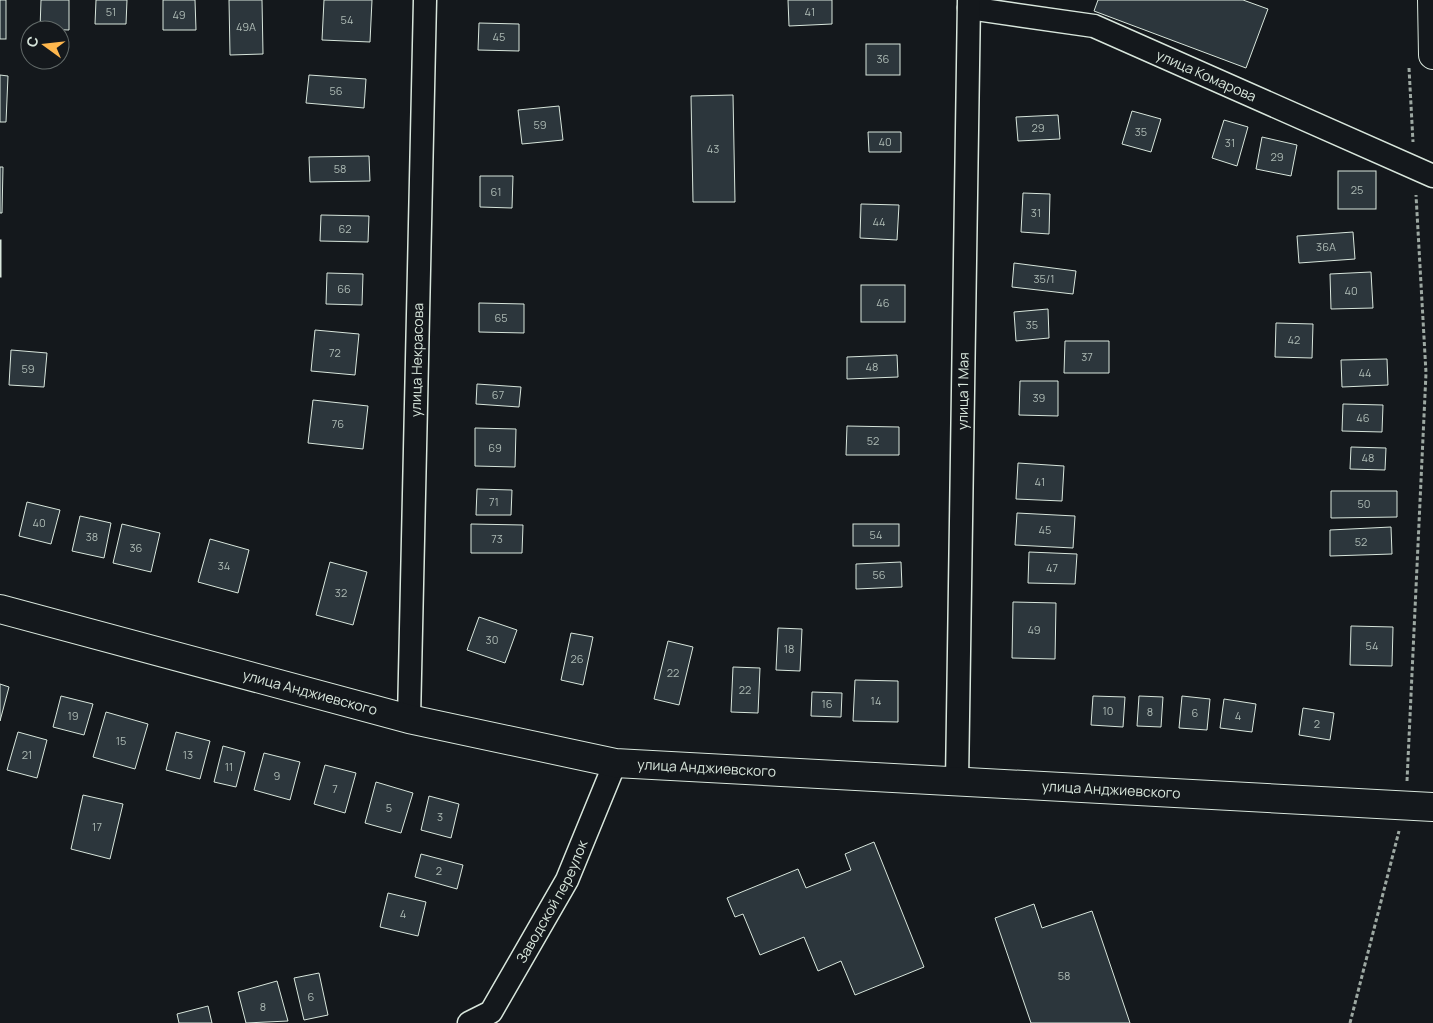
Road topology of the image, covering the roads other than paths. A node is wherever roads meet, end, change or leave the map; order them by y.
1 (425, 0) edge
2 (1432, 0) edge
3 (969, 4) edge
4 (1421, 57) edge
5 (1424, 171) edge
6 (0, 609) edge
7 (409, 720) junction
8 (615, 763) junction
9 (957, 782) junction
10 (1433, 807) edge
11 (469, 1023) edge

1 - 7 street, улица Некрасова
2 - 4 street
3 - 5 street, улица Комарова
3 - 9 street, улица 1 Мая
6 - 7 street, улица Анджиевского
7 - 8 street, улица Анджиевского
8 - 9 street, улица Анджиевского
8 - 11 street, Заводской переулок
9 - 10 street, улица Анджиевского

